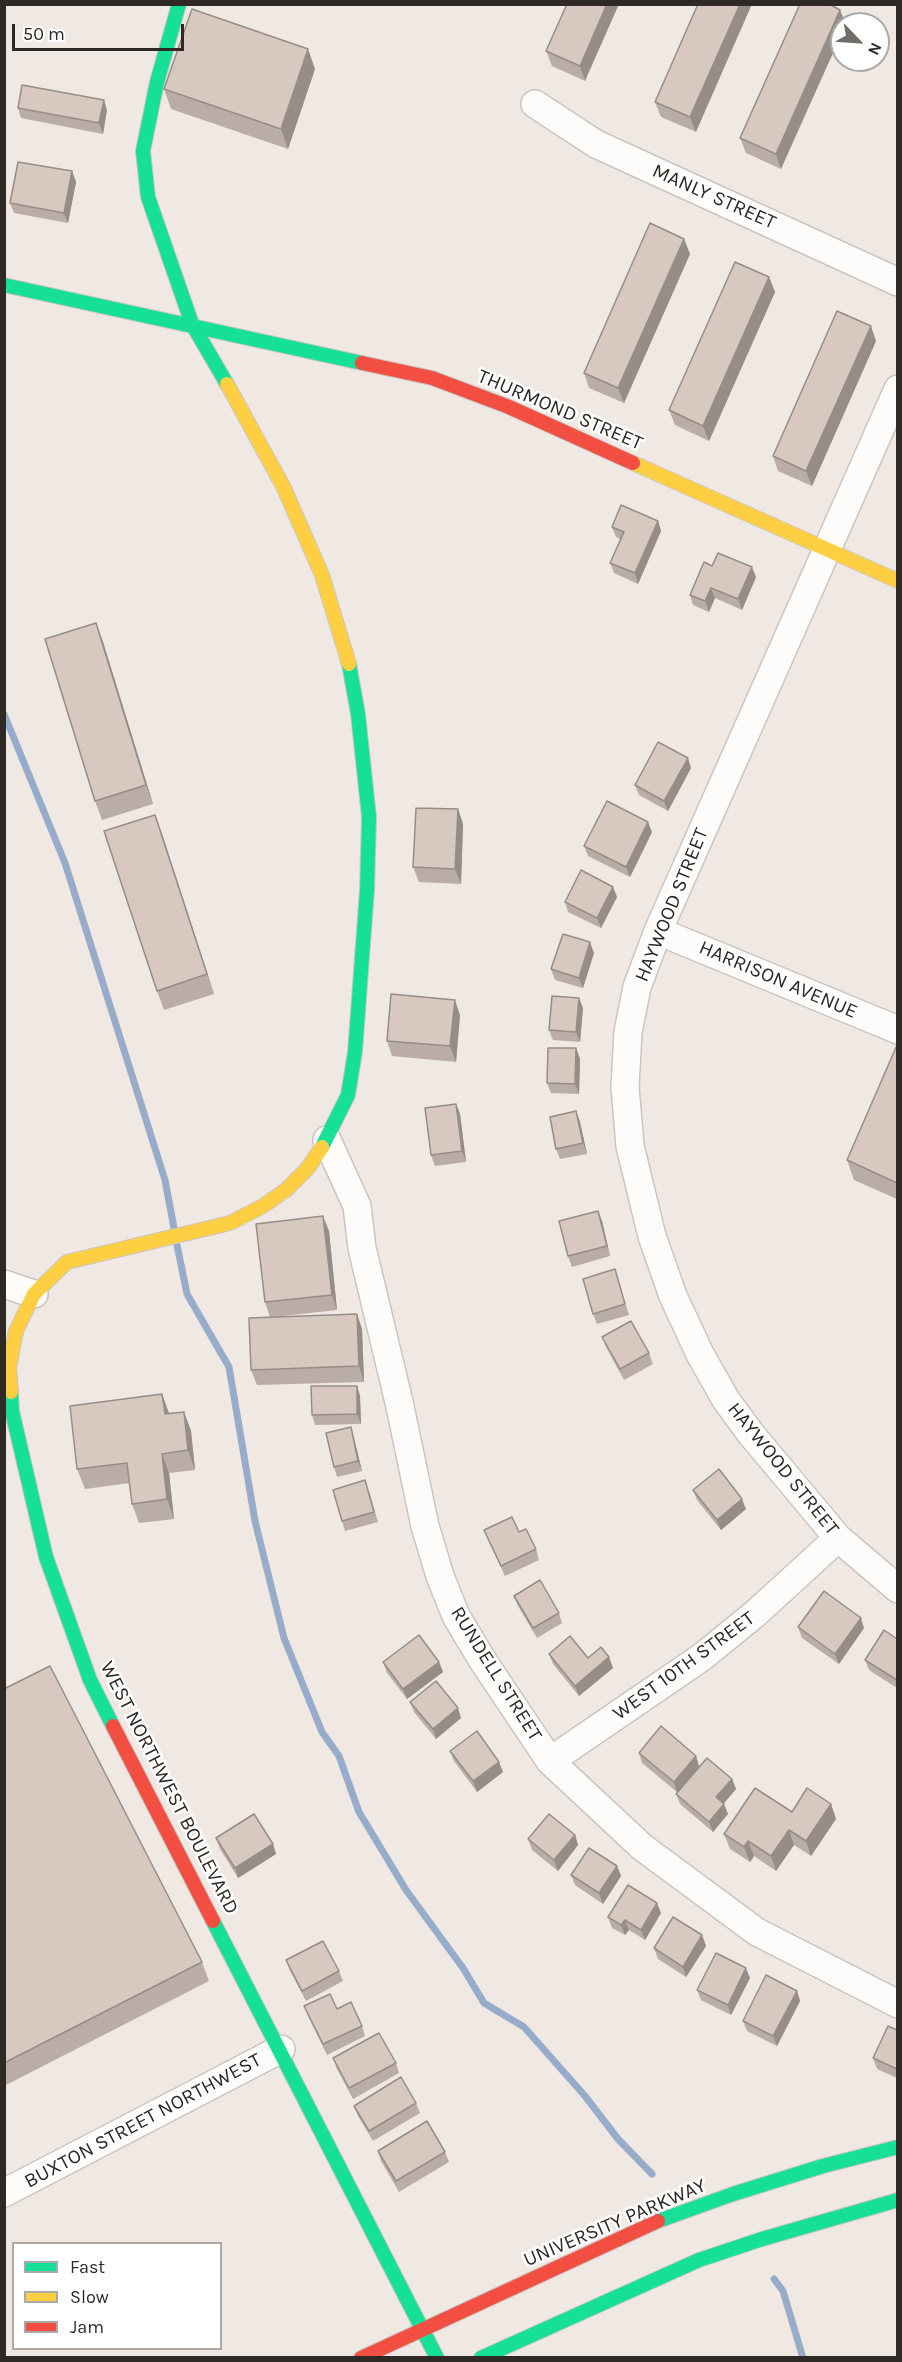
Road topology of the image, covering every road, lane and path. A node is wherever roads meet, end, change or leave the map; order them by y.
1 (179, 4) edge
2 (535, 104) dead end
3 (897, 282) edge
4 (4, 285) edge
5 (192, 324) junction
6 (897, 389) edge
7 (825, 549) junction
8 (897, 580) edge
9 (658, 931) junction
10 (897, 1030) edge
11 (327, 1140) junction
12 (4, 1284) edge
13 (34, 1294) junction
14 (838, 1538) junction
15 (897, 1589) edge
16 (550, 1761) junction
17 (897, 2004) edge
18 (281, 2049) junction
19 (897, 2147) edge
20 (4, 2193) edge
21 (897, 2200) edge
22 (424, 2330) junction
23 (361, 2358) edge
24 (437, 2358) edge
25 (481, 2358) edge

1 - 5 main road, WEST NORTHWEST BOULEVARD
2 - 3 street, MANLY STREET
4 - 5 main road, THURMOND STREET
5 - 7 main road, THURMOND STREET
5 - 11 main road, WEST NORTHWEST BOULEVARD
6 - 7 street, HAYWOOD STREET
7 - 8 main road, THURMOND STREET
7 - 9 street, HAYWOOD STREET
9 - 10 street, HARRISON AVENUE
9 - 14 street, HAYWOOD STREET
11 - 13 main road, WEST NORTHWEST BOULEVARD
11 - 16 street, RUNDELL STREET
12 - 13 street
13 - 18 main road, WEST NORTHWEST BOULEVARD
14 - 15 street, HAYWOOD STREET
14 - 16 street, WEST 10TH STREET
16 - 17 street, RUNDELL STREET
18 - 20 street, BUXTON STREET NORTHWEST
18 - 22 main road, WEST NORTHWEST BOULEVARD
19 - 22 main road, UNIVERSITY PARKWAY
21 - 25 main road
22 - 23 main road, UNIVERSITY PARKWAY
22 - 24 main road, WEST NORTHWEST BOULEVARD

